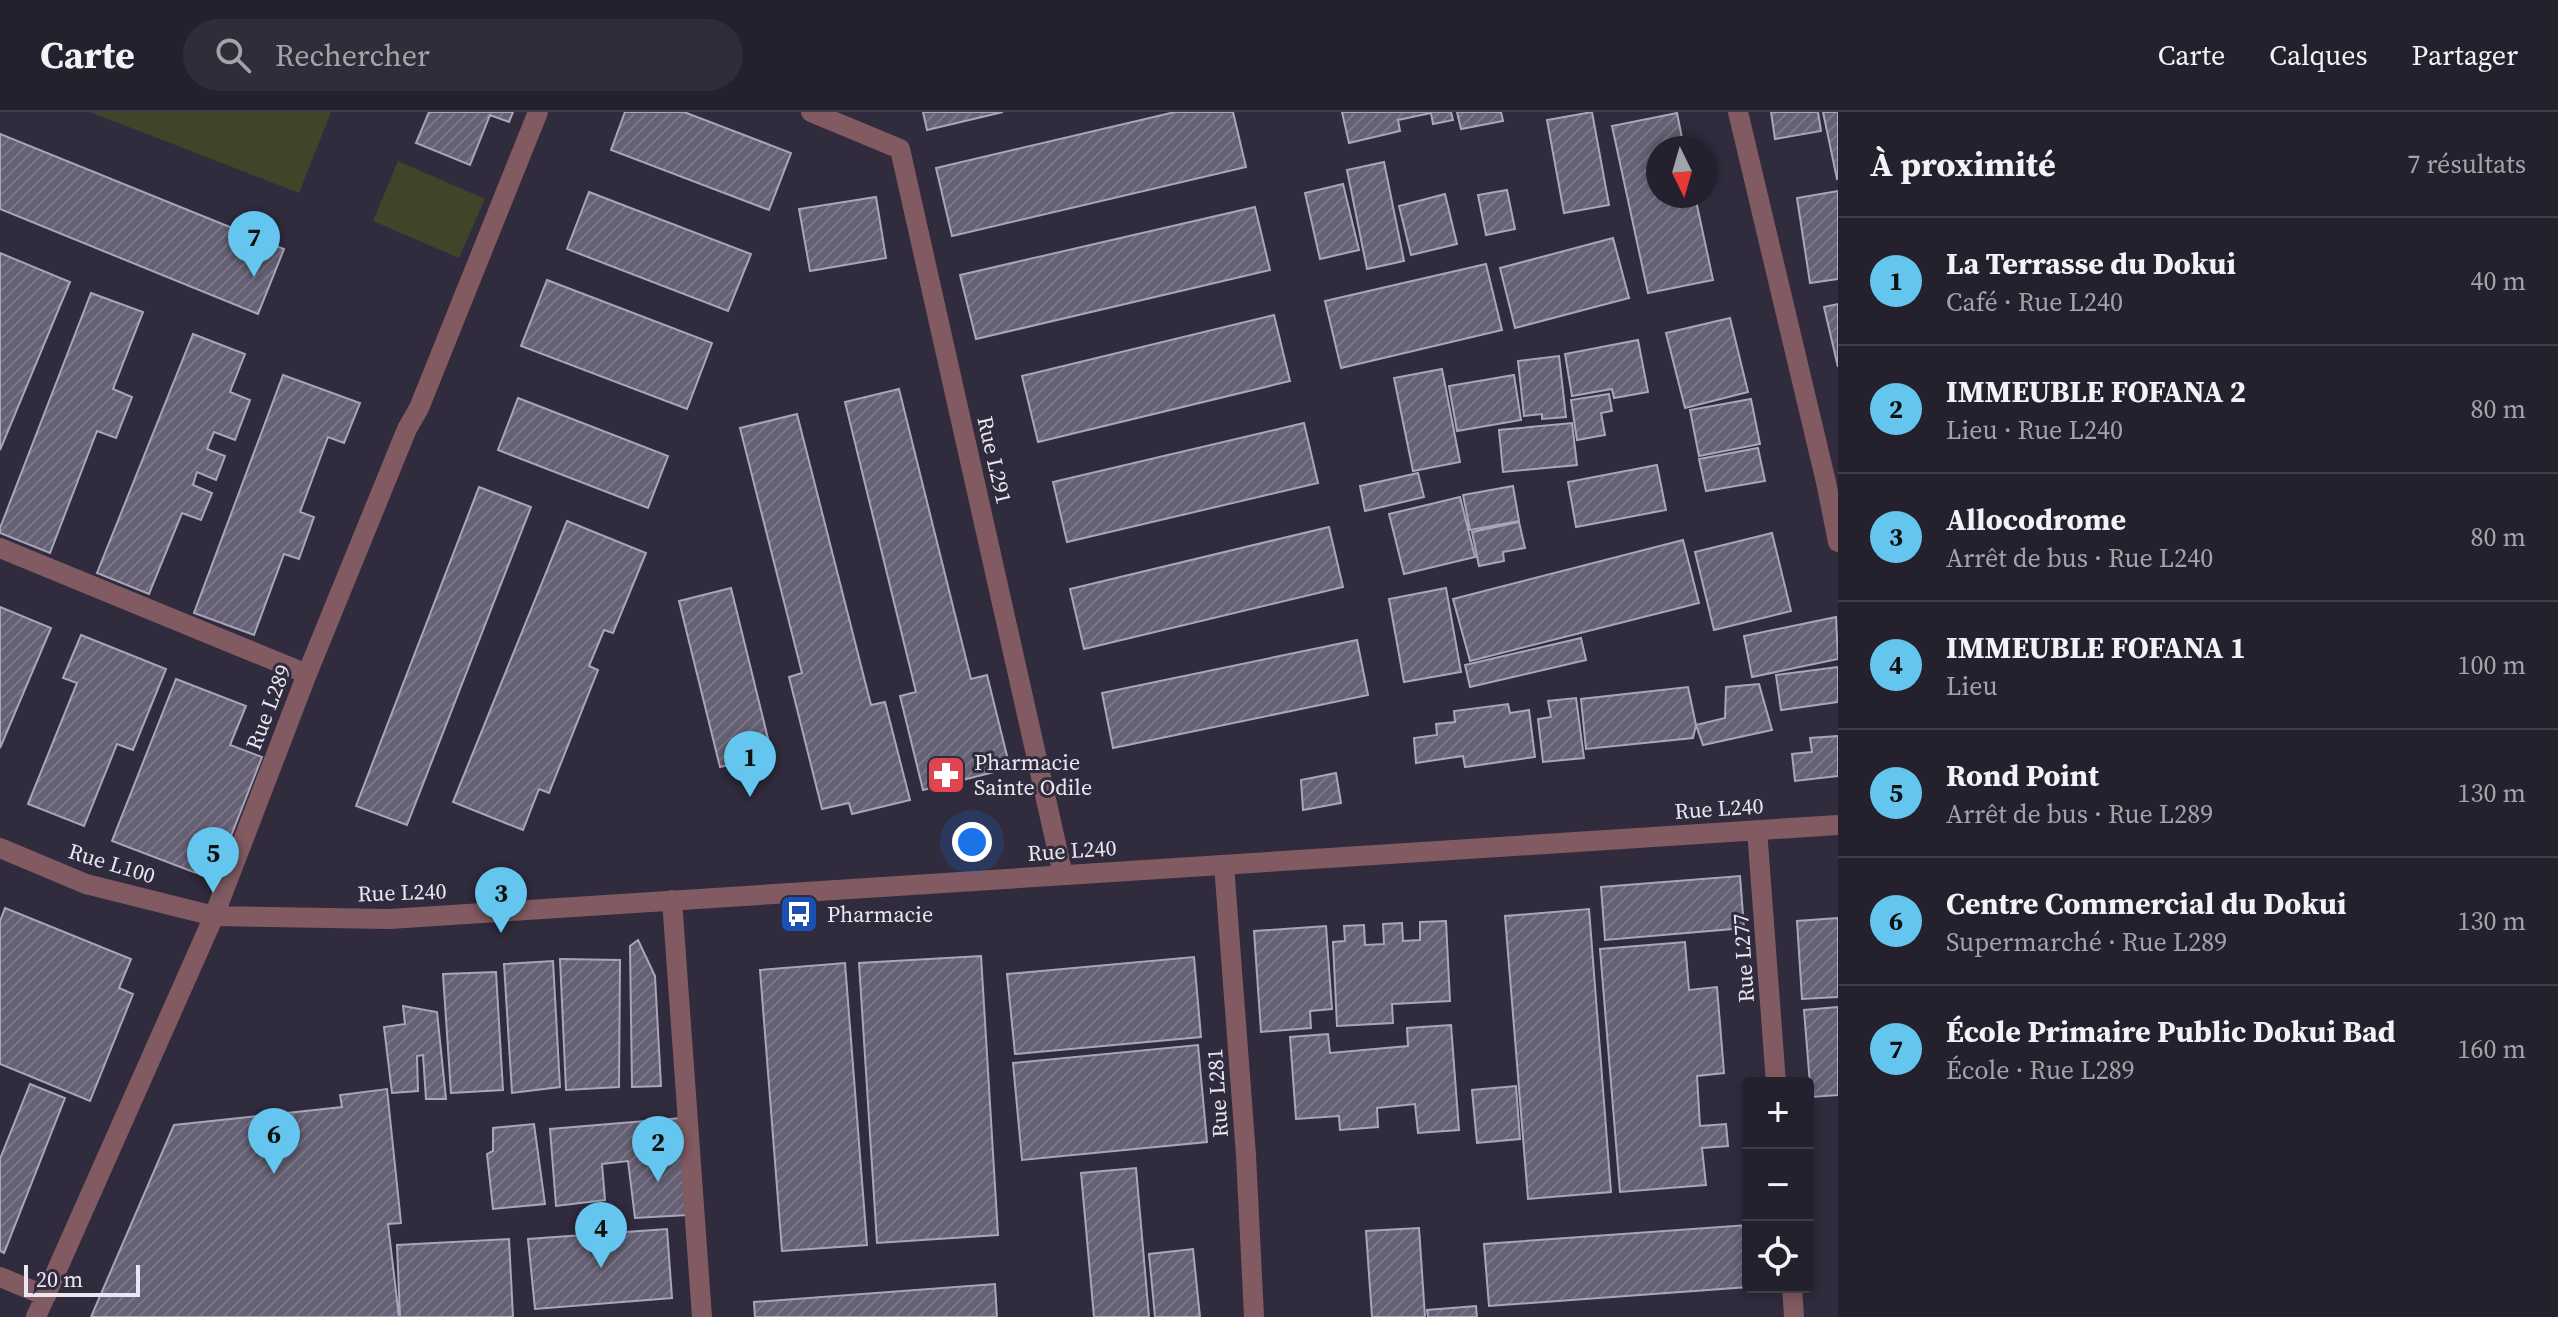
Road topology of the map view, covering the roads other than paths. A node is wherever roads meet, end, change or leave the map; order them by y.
1 (538, 112) edge
2 (811, 112) edge
3 (1738, 112) edge
4 (1838, 542) edge
5 (0, 548) edge
6 (307, 674) junction
7 (1838, 825) edge
8 (1757, 830) junction
9 (0, 848) edge
10 (1224, 865) junction
11 (1063, 875) junction
12 (672, 900) junction
13 (214, 916) junction
14 (1776, 1077) edge
15 (0, 1277) edge
16 (1792, 1293) edge
17 (46, 1296) junction
18 (36, 1317) edge
19 (702, 1317) edge
20 (1254, 1317) edge
21 (1794, 1317) edge

1 - 6 street, Rue L289
2 - 11 street, Rue L291
3 - 4 street
5 - 6 street
6 - 13 street, Rue L289
7 - 8 street, Rue L240
8 - 10 street, Rue L240
8 - 14 street, Rue L277
9 - 13 street, Rue L100
10 - 11 street, Rue L240
10 - 20 street, Rue L281
11 - 12 street, Rue L240
12 - 13 street, Rue L240
12 - 19 street
13 - 17 street, Rue L289
15 - 17 street
16 - 21 street
17 - 18 street, Rue L289

